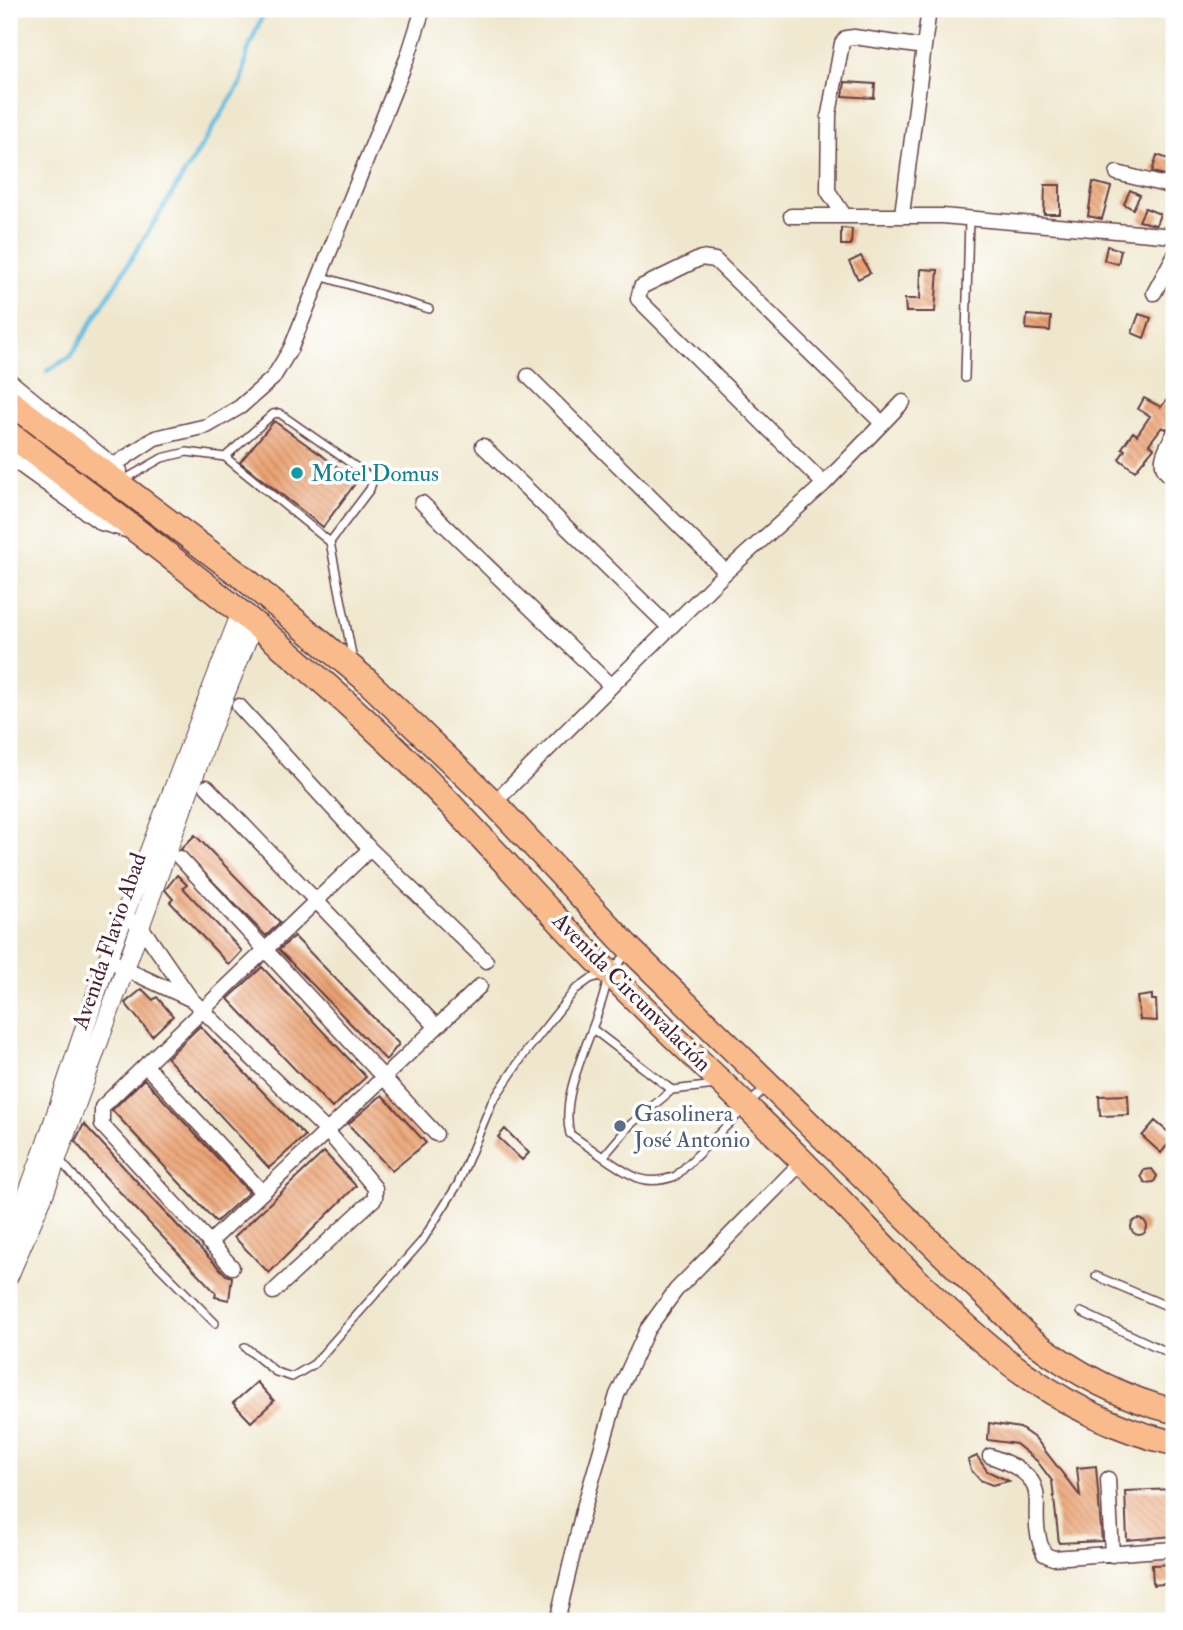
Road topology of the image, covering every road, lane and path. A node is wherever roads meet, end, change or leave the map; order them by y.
1 (423, 9) edge
2 (929, 9) edge
3 (924, 47) junction
4 (1117, 173) dead end
5 (1174, 187) edge
6 (902, 214) junction
7 (844, 215) junction
8 (791, 216) dead end
9 (969, 218) junction
10 (1174, 236) edge
11 (1174, 256) edge
12 (320, 276) junction
13 (1154, 293) dead end
14 (429, 309) dead end
15 (528, 376) dead end
16 (965, 378) dead end
17 (9, 380) edge
18 (9, 401) edge
19 (903, 402) dead end
20 (882, 423) junction
21 (9, 433) edge
22 (1174, 434) edge
23 (483, 446) dead end
24 (9, 457) edge
25 (225, 457) junction
26 (114, 465) junction
27 (127, 478) junction
28 (1174, 478) edge
29 (824, 484) junction
30 (422, 503) dead end
31 (155, 512) junction
32 (141, 534) junction
33 (330, 542) junction
34 (726, 572) junction
35 (247, 617) junction
36 (670, 628) junction
37 (364, 678) junction
38 (611, 686) junction
39 (239, 706) dead end
40 (207, 788) dead end
41 (494, 803) junction
42 (370, 849) junction
43 (180, 858) dead end
44 (577, 895) junction
45 (315, 901) junction
46 (554, 913) junction
47 (132, 921) junction
48 (265, 949) junction
49 (631, 950) junction
50 (108, 958) junction
51 (486, 961) dead end
52 (125, 970) junction
53 (609, 973) junction
54 (480, 986) dead end
55 (674, 991) junction
56 (191, 999) junction
57 (203, 1010) junction
58 (650, 1013) junction
59 (436, 1027) junction
60 (594, 1030) junction
61 (146, 1066) junction
62 (734, 1073) junction
63 (384, 1077) junction
64 (672, 1090) junction
65 (776, 1093) junction
66 (755, 1114) junction
67 (327, 1131) junction
68 (436, 1134) dead end
69 (603, 1157) junction
70 (57, 1158) junction
71 (803, 1161) junction
72 (262, 1192) junction
73 (9, 1243) edge
74 (209, 1243) junction
75 (232, 1267) dead end
76 (9, 1276) edge
77 (1096, 1276) dead end
78 (273, 1292) dead end
79 (1174, 1310) edge
80 (1081, 1312) dead end
81 (215, 1323) dead end
82 (245, 1347) dead end
83 (1174, 1355) edge
84 (1174, 1411) edge
85 (1174, 1443) edge
86 (990, 1456) dead end
87 (1108, 1479) dead end
88 (1174, 1549) edge
89 (1112, 1555) junction
90 (557, 1621) edge

1 - 12 street
2 - 3 street
3 - 6 street
3 - 7 street
4 - 5 street
6 - 7 street
6 - 9 street
7 - 8 street
9 - 10 street
9 - 16 lane
11 - 13 street
12 - 14 lane
12 - 26 street
15 - 34 street
17 - 26 street, Avenida Circunvalación
18 - 31 highway, Avenida Circunvalación
19 - 20 street
20 - 29 street
20 - 29 street
21 - 32 highway, Avenida Circunvalación
22 - 28 street
23 - 36 street
24 - 32 street, Avenida Circunvalación
25 - 27 lane
25 - 33 lane
25 - 33 lane
26 - 27 street, Avenida Circunvalación
27 - 31 street, Avenida Circunvalación
29 - 34 street
30 - 38 street
31 - 37 highway, Avenida Circunvalación
32 - 35 highway, Avenida Circunvalación
33 - 37 lane
34 - 36 street
35 - 46 highway, Avenida Circunvalación
35 - 47 street, Avenida Flavio Abad
36 - 38 street
37 - 41 highway, Avenida Circunvalación
38 - 41 street
39 - 42 street
40 - 45 street
41 - 44 highway, Avenida Circunvalación
42 - 45 street
42 - 51 street
43 - 48 street
44 - 46 highway
44 - 49 highway, Avenida Circunvalación
45 - 48 street
45 - 59 street
46 - 53 highway, Avenida Circunvalación
47 - 50 street, Avenida Flavio Abad
47 - 52 street, Avenida Flavio Abad
47 - 56 street
48 - 57 street
48 - 63 street
49 - 53 lane
49 - 55 highway, Avenida Circunvalación
50 - 52 street
50 - 73 street, Avenida Flavio Abad
52 - 56 street
52 - 70 street, Avenida Flavio Abad
53 - 58 highway, Avenida Circunvalación
53 - 60 lane
53 - 82 lane
54 - 59 street
55 - 58 highway
55 - 62 highway, Avenida Circunvalación
56 - 57 street
57 - 61 street
57 - 67 street
58 - 62 highway, Avenida Circunvalación
59 - 63 street
60 - 64 lane
60 - 69 lane
61 - 72 street
61 - 74 street
62 - 64 lane
62 - 65 highway, Avenida Circunvalación
62 - 66 highway, Avenida Circunvalación
63 - 67 street
63 - 68 street
64 - 69 lane
65 - 66 highway
65 - 84 highway, Avenida Circunvalación
66 - 69 lane
66 - 71 highway, Avenida Circunvalación
67 - 72 street
67 - 78 street
70 - 76 street, Avenida Flavio Abad
70 - 81 lane
71 - 85 highway, Avenida Circunvalación
71 - 90 street
72 - 74 street
74 - 75 street
77 - 79 lane
80 - 83 lane
86 - 89 street
87 - 89 street
88 - 89 street

